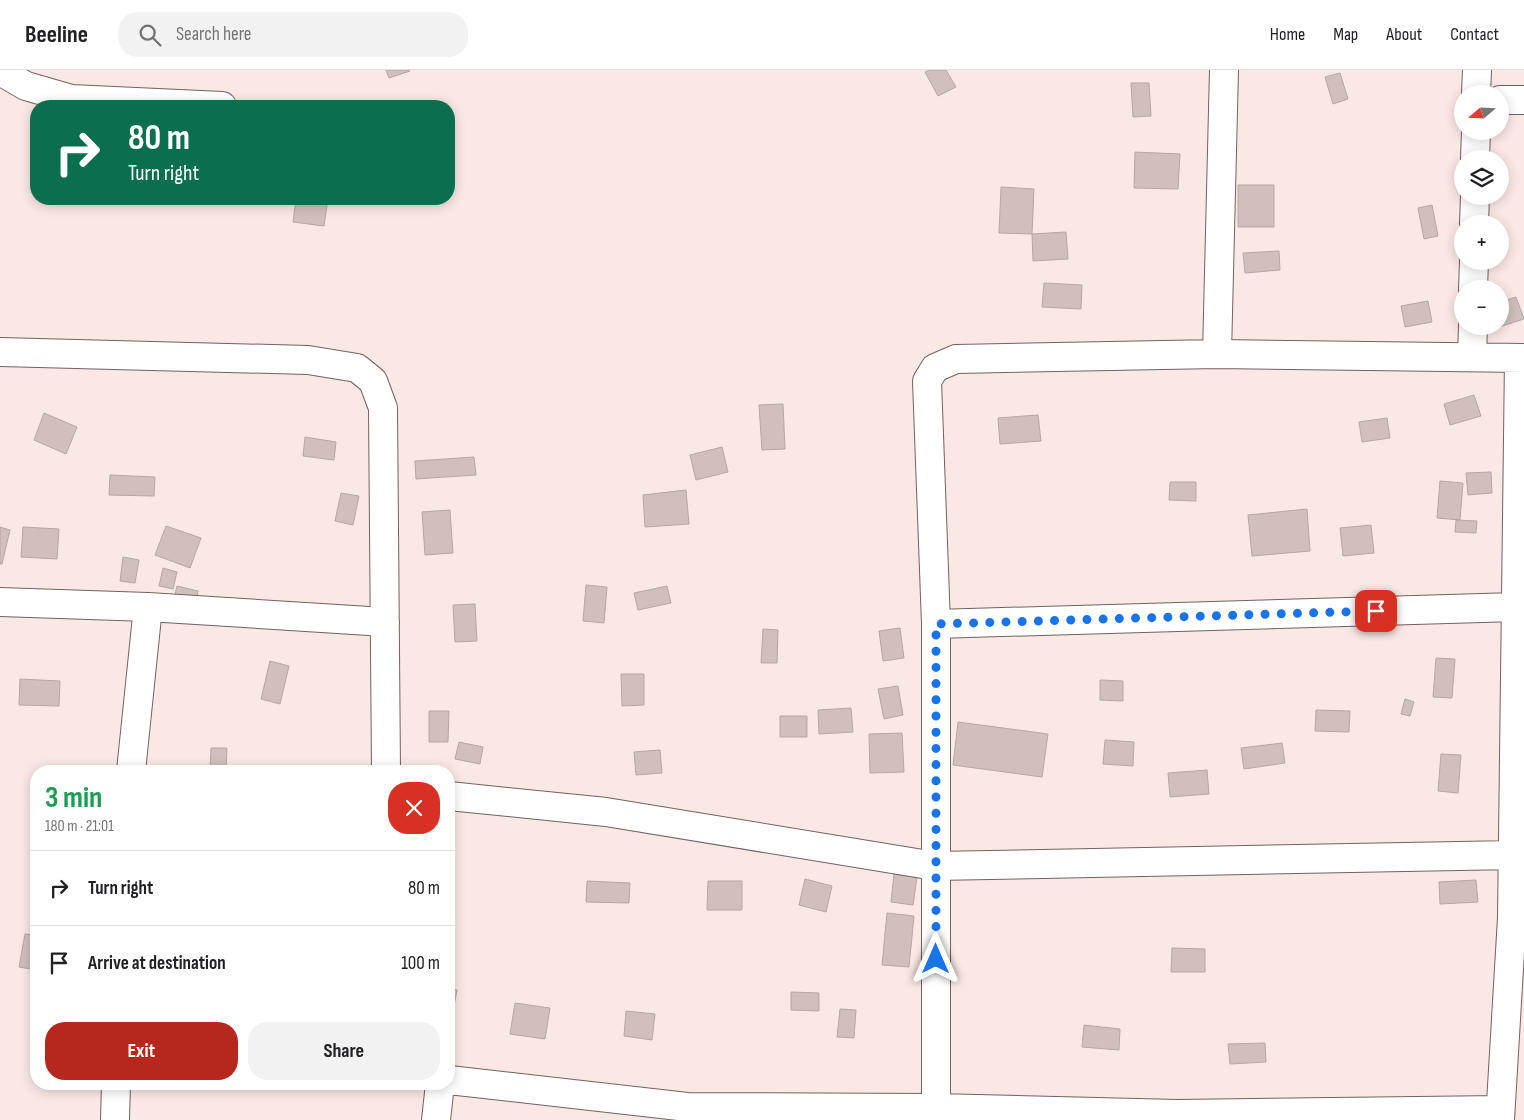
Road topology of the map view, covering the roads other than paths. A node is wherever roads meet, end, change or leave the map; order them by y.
1 (1224, 70) edge
2 (1477, 70) edge
3 (0, 71) edge
4 (1476, 85) edge
5 (93, 100) edge
6 (1509, 100) edge
7 (1524, 100) edge
8 (1473, 335) edge
9 (0, 352) edge
10 (1217, 354) junction
11 (1472, 357) junction
12 (1521, 358) edge
13 (0, 602) edge
14 (148, 607) junction
15 (1516, 607) junction
16 (385, 622) junction
17 (936, 624) junction
18 (132, 765) edge
19 (386, 765) edge
20 (455, 797) edge
21 (1512, 855) junction
22 (936, 866) junction
23 (1518, 918) edge
24 (455, 1081) edge
25 (116, 1090) edge
26 (439, 1090) edge
27 (687, 1113) edge
28 (936, 1114) edge
29 (1500, 1115) edge
30 (1177, 1117) edge
31 (114, 1120) edge
32 (436, 1120) edge

1 - 10 street
2 - 4 street
3 - 5 street
6 - 7 street
8 - 11 street
9 - 16 street
10 - 11 street
10 - 17 street
11 - 12 street
12 - 15 street
13 - 14 street
14 - 16 street
14 - 18 street
15 - 17 street
15 - 21 street
16 - 19 street
17 - 22 street
20 - 22 street
21 - 22 street
21 - 23 street
22 - 28 street
23 - 29 street
24 - 27 street
25 - 31 street
26 - 32 street
27 - 28 street
28 - 30 street
29 - 30 street

